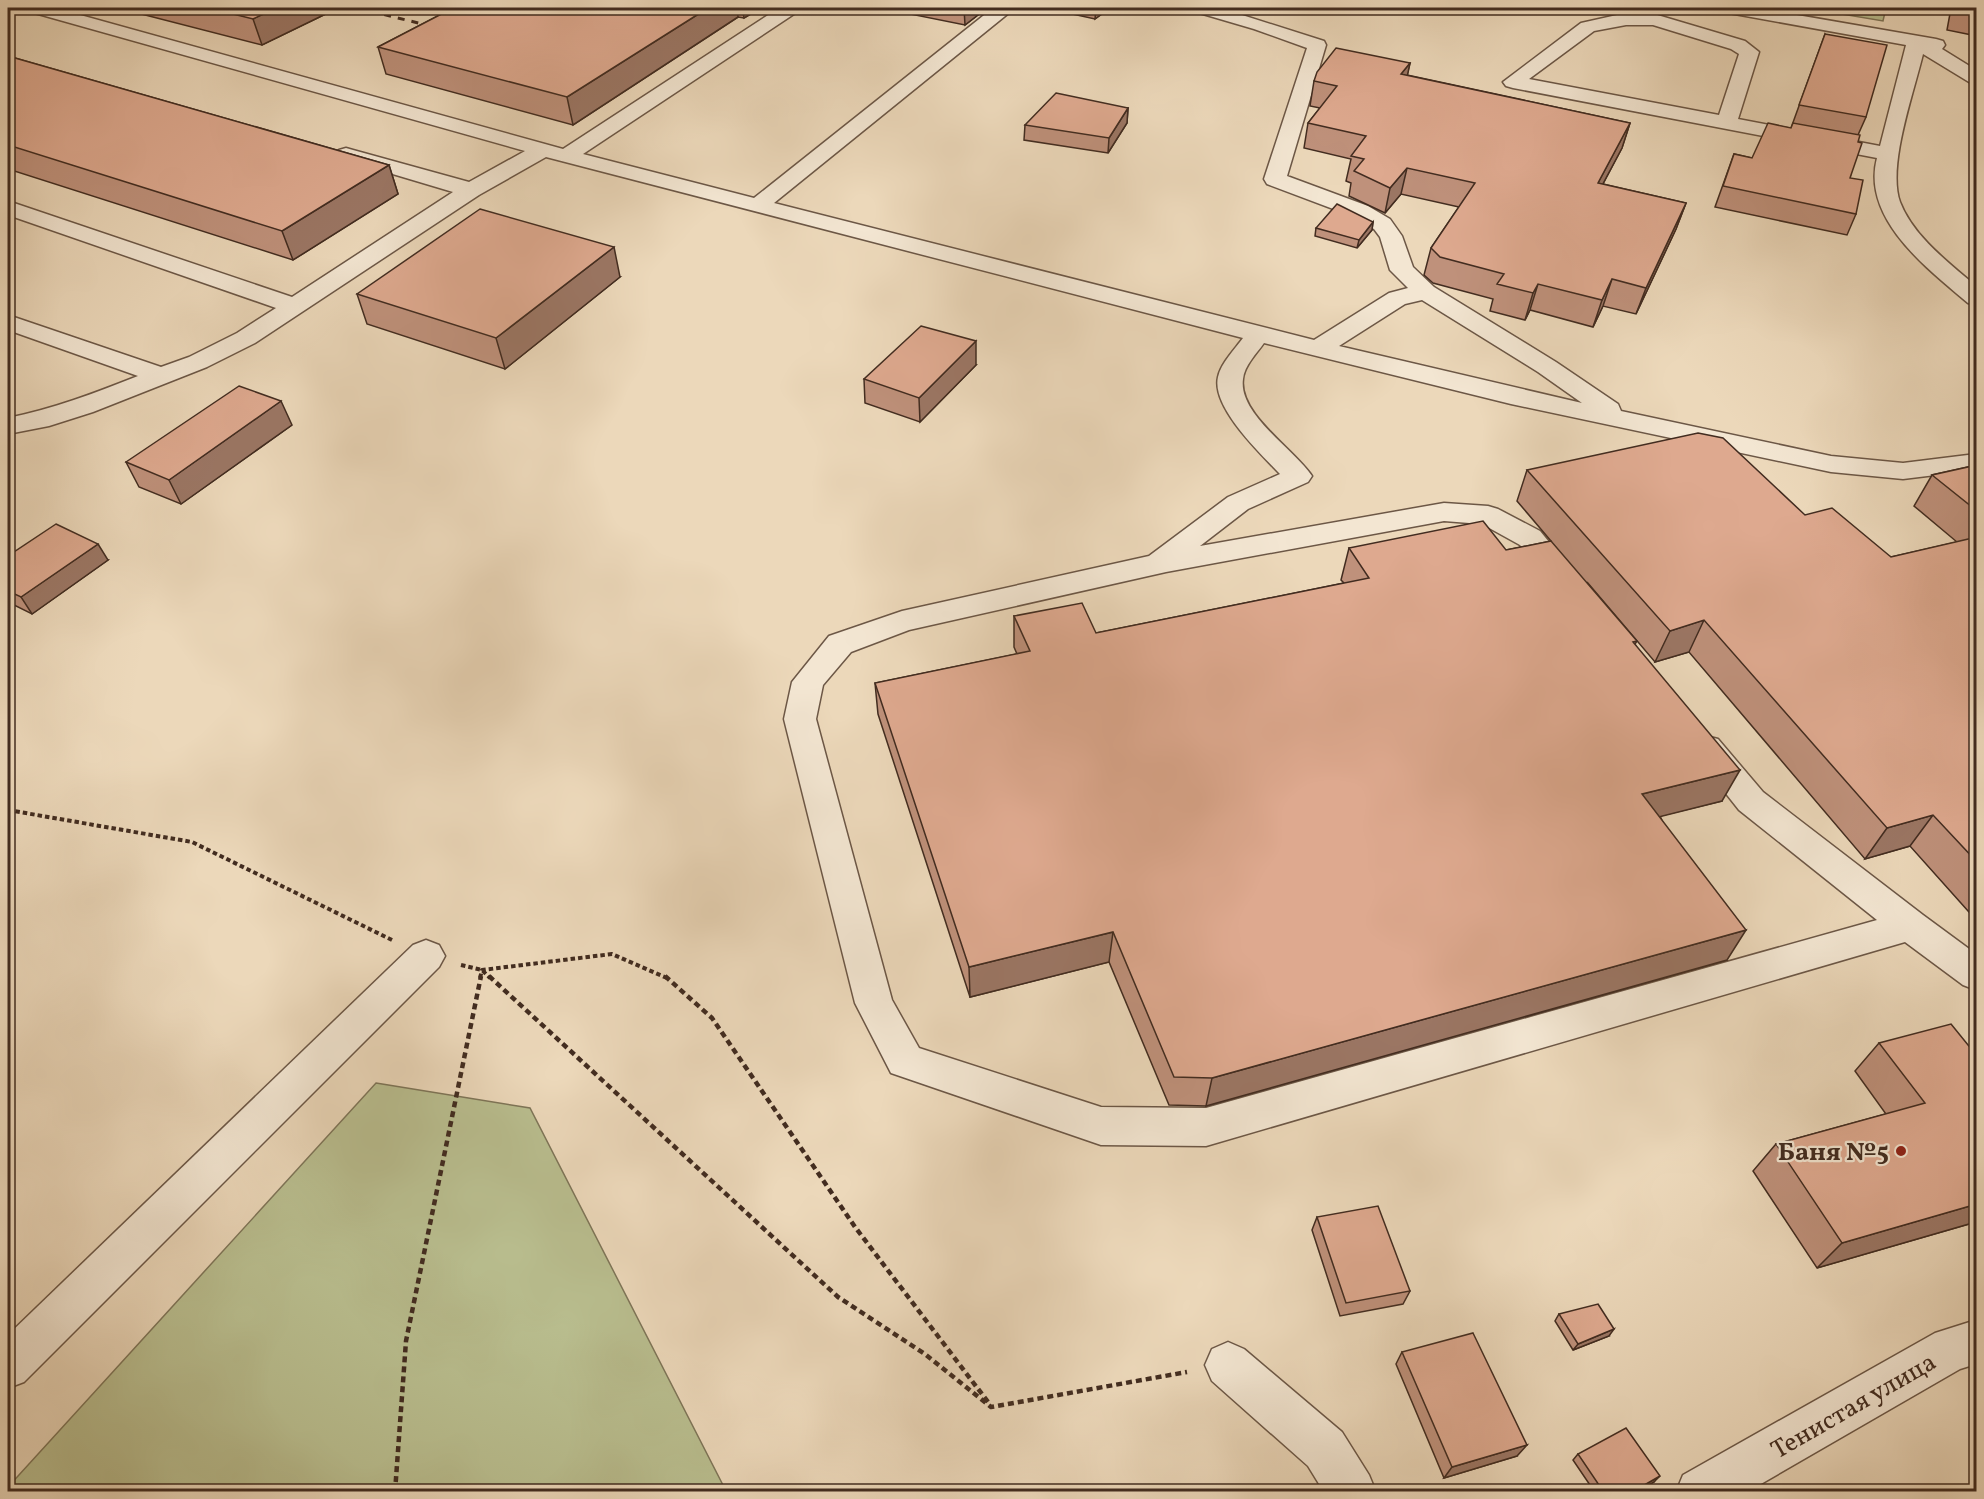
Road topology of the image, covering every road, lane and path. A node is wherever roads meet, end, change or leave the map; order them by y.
1 (37, 8) edge
2 (791, 8) edge
3 (1004, 8) edge
4 (1202, 8) edge
5 (1729, 8) edge
6 (1916, 42) junction
7 (1966, 51) dead end
8 (1977, 78) edge
9 (1727, 123) junction
10 (324, 148) edge
11 (555, 153) junction
12 (1888, 154) junction
13 (471, 190) junction
14 (758, 205) junction
15 (8, 208) edge
16 (1426, 292) junction
17 (1977, 298) edge
18 (295, 306) junction
19 (8, 322) edge
20 (1258, 334) junction
21 (1318, 349) junction
22 (161, 376) junction
23 (1621, 418) junction
24 (8, 426) edge
25 (1977, 462) edge
26 (1158, 564) junction
27 (1583, 602) edge
28 (1690, 729) edge
29 (8, 810) edge
30 (1910, 926) junction
31 (426, 956) junction
32 (482, 970) junction
33 (1977, 974) edge
34 (1977, 1342) edge
35 (1228, 1365) joint
36 (8, 1366) edge
37 (991, 1407) junction
38 (395, 1491) edge
39 (1352, 1491) edge
40 (1700, 1491) edge

1 - 11 street
2 - 11 street
3 - 14 street
4 - 16 street
5 - 6 street
6 - 7 street
6 - 8 street
6 - 12 street
9 - 9 street
9 - 12 street
10 - 13 street
11 - 13 street
11 - 14 street
12 - 17 street
13 - 18 street
14 - 20 street
15 - 18 street
16 - 21 street
16 - 23 street
18 - 22 street
19 - 22 street
20 - 21 street
20 - 26 street
21 - 23 street
22 - 24 street
23 - 25 street
26 - 27 street
26 - 30 street
28 - 30 street
29 - 31 path
30 - 33 street
31 - 32 path
31 - 36 street
32 - 37 path
32 - 37 path
32 - 38 path
34 - 40 street, Тенистая улица
35 - 37 path
35 - 39 street

